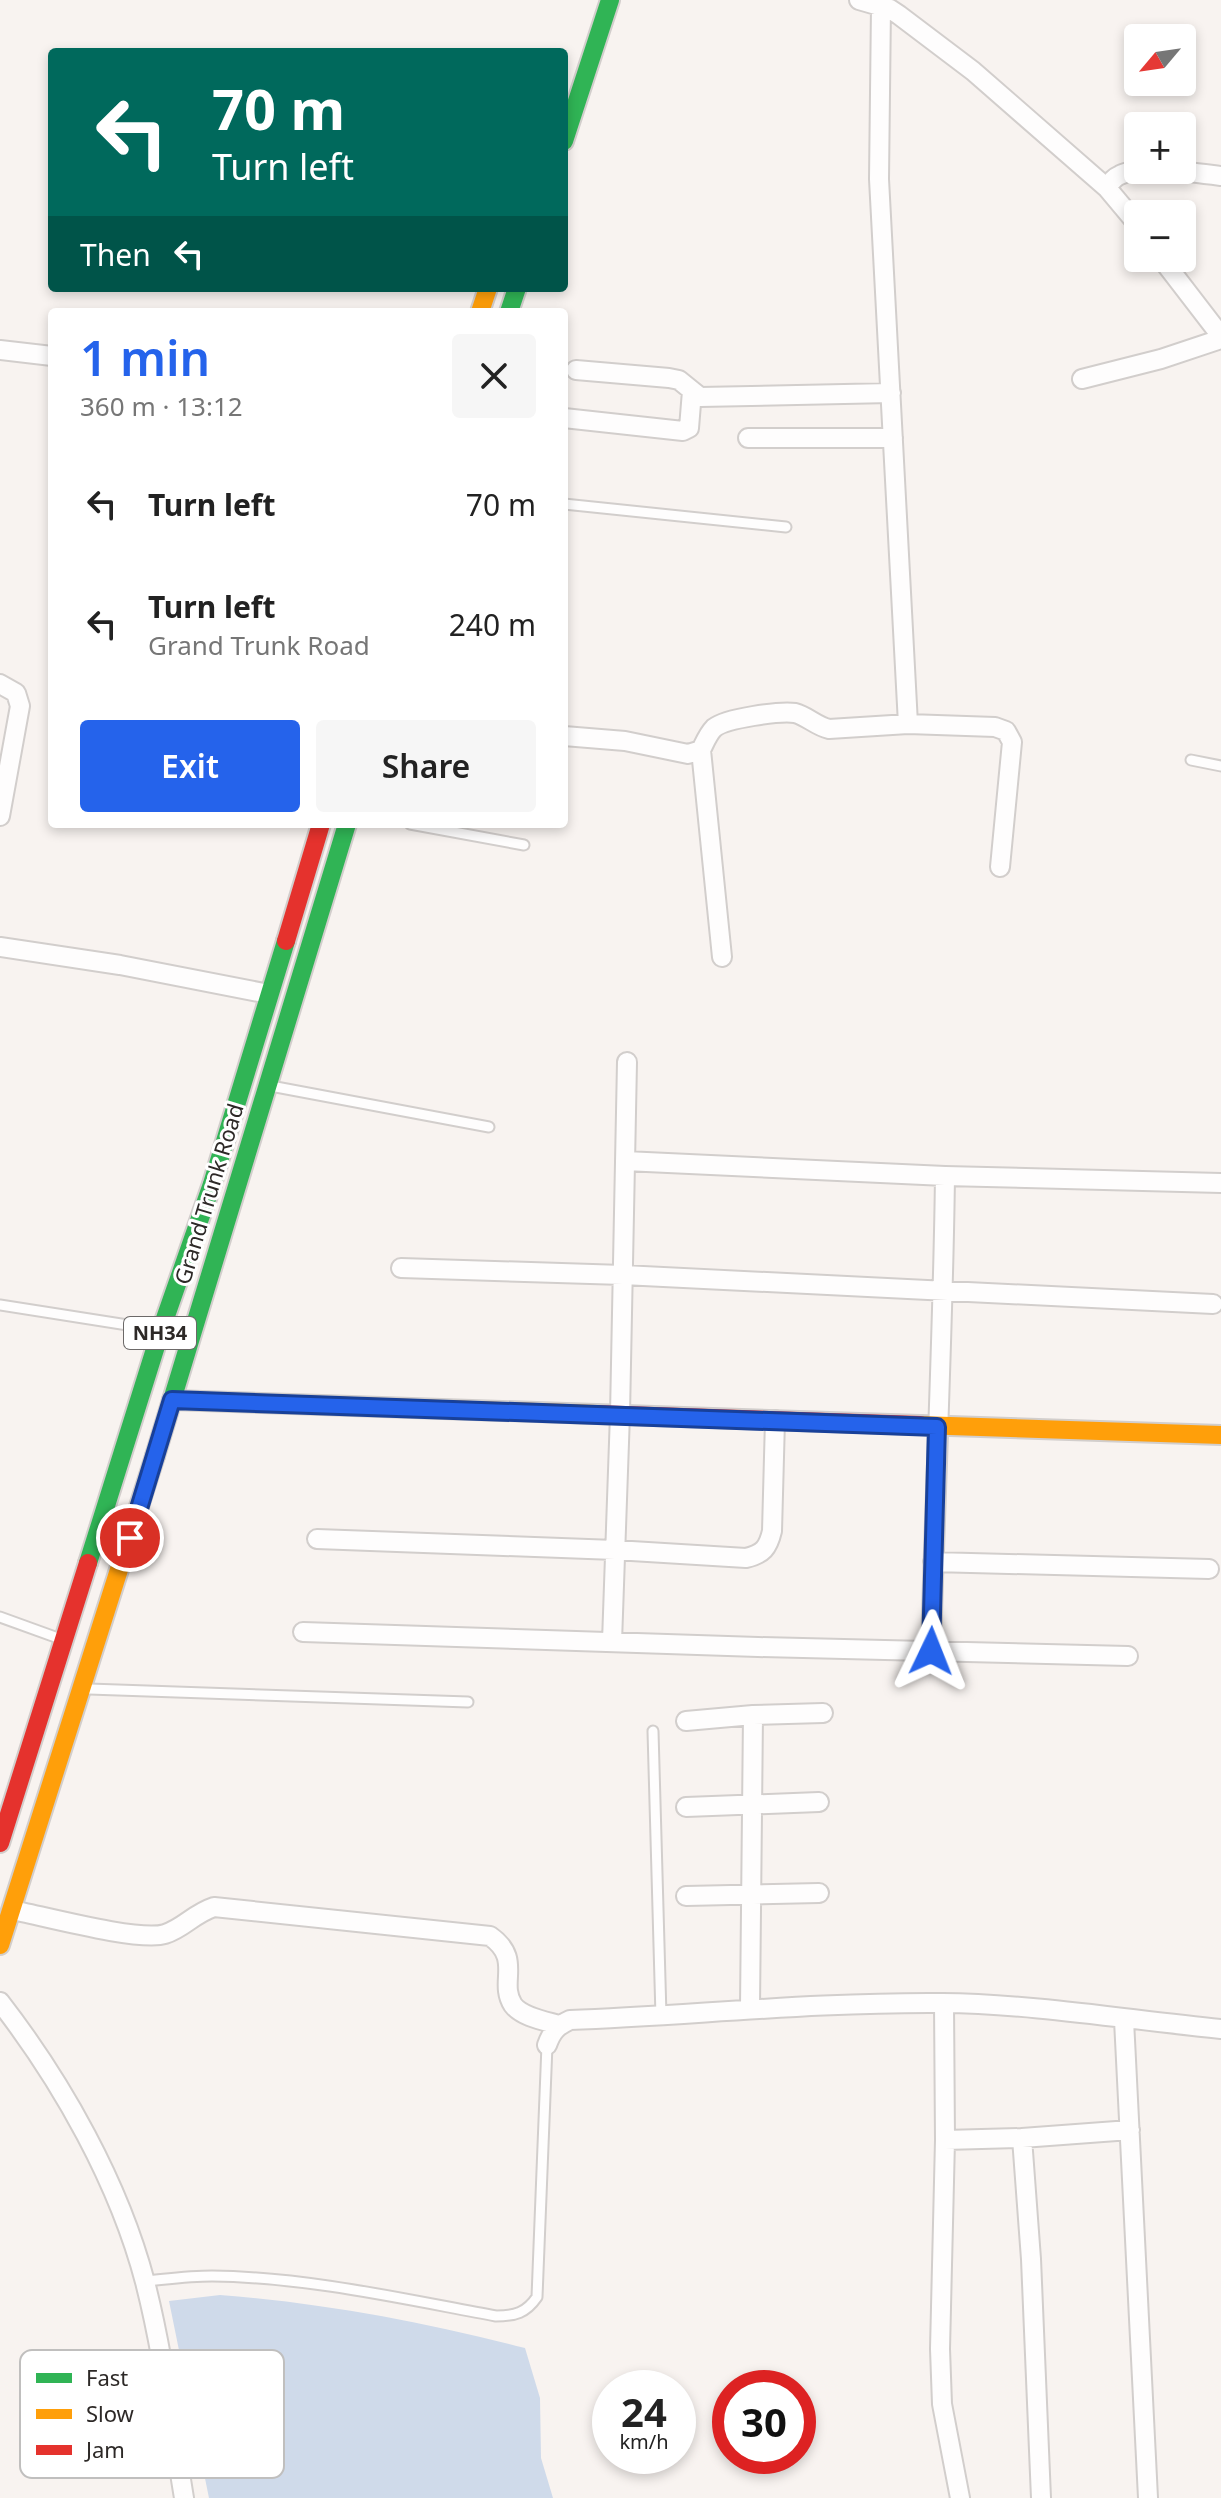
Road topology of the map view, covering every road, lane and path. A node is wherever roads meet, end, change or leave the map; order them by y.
1 (610, 0) edge
2 (859, 0) edge
3 (881, 6) junction
4 (568, 129) edge
5 (1221, 176) edge
6 (1107, 188) junction
7 (1124, 208) edge
8 (1172, 272) edge
9 (1221, 338) edge
10 (0, 350) edge
11 (48, 356) edge
12 (576, 370) dead end
13 (1082, 379) dead end
14 (692, 391) junction
15 (891, 393) junction
16 (568, 418) edge
17 (748, 438) dead end
18 (893, 438) junction
19 (568, 504) edge
20 (786, 527) dead end
21 (0, 684) edge
22 (908, 724) junction
23 (568, 736) edge
24 (701, 750) junction
25 (1191, 760) dead end
26 (1221, 766) edge
27 (0, 816) edge
28 (320, 828) edge
29 (346, 828) edge
30 (432, 828) edge
31 (524, 845) dead end
32 (1000, 867) dead end
33 (0, 947) edge
34 (722, 957) dead end
35 (269, 994) junction
36 (627, 1062) dead end
37 (267, 1086) junction
38 (489, 1127) dead end
39 (625, 1161) junction
40 (945, 1176) junction
41 (1221, 1183) edge
42 (401, 1268) dead end
43 (623, 1275) junction
44 (944, 1292) junction
45 (1213, 1304) dead end
46 (0, 1305) edge
47 (161, 1330) junction
48 (172, 1400) junction
49 (620, 1414) junction
50 (775, 1420) junction
51 (937, 1427) junction
52 (1221, 1435) edge
53 (317, 1539) dead end
54 (615, 1550) junction
55 (933, 1562) junction
56 (1209, 1569) dead end
57 (0, 1617) edge
58 (303, 1632) dead end
59 (65, 1641) junction
60 (612, 1642) junction
61 (931, 1651) junction
62 (1128, 1656) dead end
63 (82, 1688) junction
64 (468, 1702) dead end
65 (823, 1713) dead end
66 (753, 1715) junction
67 (686, 1721) dead end
68 (653, 1731) dead end
69 (6, 1802) edge
70 (819, 1802) dead end
71 (751, 1805) junction
72 (686, 1807) dead end
73 (0, 1843) edge
74 (819, 1893) dead end
75 (686, 1896) dead end
76 (750, 1896) junction
77 (12, 1910) junction
78 (0, 1945) edge
79 (0, 2002) edge
80 (944, 2003) junction
81 (750, 2007) junction
82 (661, 2016) junction
83 (1124, 2020) junction
84 (559, 2025) junction
85 (1221, 2029) edge
86 (547, 2045) joint
87 (1130, 2130) junction
88 (1022, 2138) junction
89 (945, 2140) junction
90 (145, 2281) junction
91 (157, 2350) edge
92 (180, 2478) edge
93 (184, 2498) edge
94 (960, 2498) edge
95 (1041, 2498) edge
96 (1148, 2498) edge

1 - 4 main road
2 - 3 street
3 - 6 street
3 - 15 street
5 - 6 street
6 - 7 street
8 - 9 street
9 - 13 street
10 - 11 street
12 - 14 street
14 - 15 street
14 - 16 street
15 - 18 street
17 - 18 street
18 - 22 street
19 - 20 lane
21 - 27 street
22 - 24 street
22 - 32 street
23 - 24 street
24 - 34 street
25 - 26 lane
28 - 35 main road, Grand Trunk Road / NH34
29 - 37 main road, Grand Trunk Road / NH34
30 - 31 lane
33 - 35 street
35 - 47 main road, Grand Trunk Road / NH34
36 - 39 street
37 - 38 lane
37 - 48 main road, Grand Trunk Road / NH34
39 - 40 street
39 - 43 street
40 - 41 street
40 - 44 street
42 - 43 street
43 - 44 street
43 - 49 street
44 - 45 street
44 - 51 street
46 - 47 lane
47 - 59 main road, Grand Trunk Road / NH34
48 - 49 main road
48 - 63 main road, Grand Trunk Road / NH34
49 - 50 main road
49 - 54 street
50 - 51 main road
50 - 54 street
51 - 52 main road
51 - 55 street
53 - 54 street
54 - 60 street
55 - 56 street
55 - 61 street
57 - 59 lane
58 - 60 street
59 - 69 main road, Grand Trunk Road / NH34
60 - 61 street
61 - 62 street
63 - 64 lane
63 - 77 main road, Grand Trunk Road / NH34
65 - 66 street
66 - 67 street
66 - 71 street
68 - 82 lane
69 - 73 main road, Grand Trunk Road / NH34
70 - 71 street
71 - 72 street
71 - 76 street
74 - 76 street
75 - 76 street
76 - 81 street
77 - 78 main road, Grand Trunk Road / NH34
77 - 84 street
79 - 90 street
80 - 81 street
80 - 83 street
80 - 89 street
81 - 82 street
82 - 84 street
83 - 85 street
83 - 87 street
84 - 86 street
86 - 90 lane
87 - 88 street
87 - 96 street
88 - 89 street
88 - 95 street
89 - 94 street
90 - 91 street
92 - 93 street

